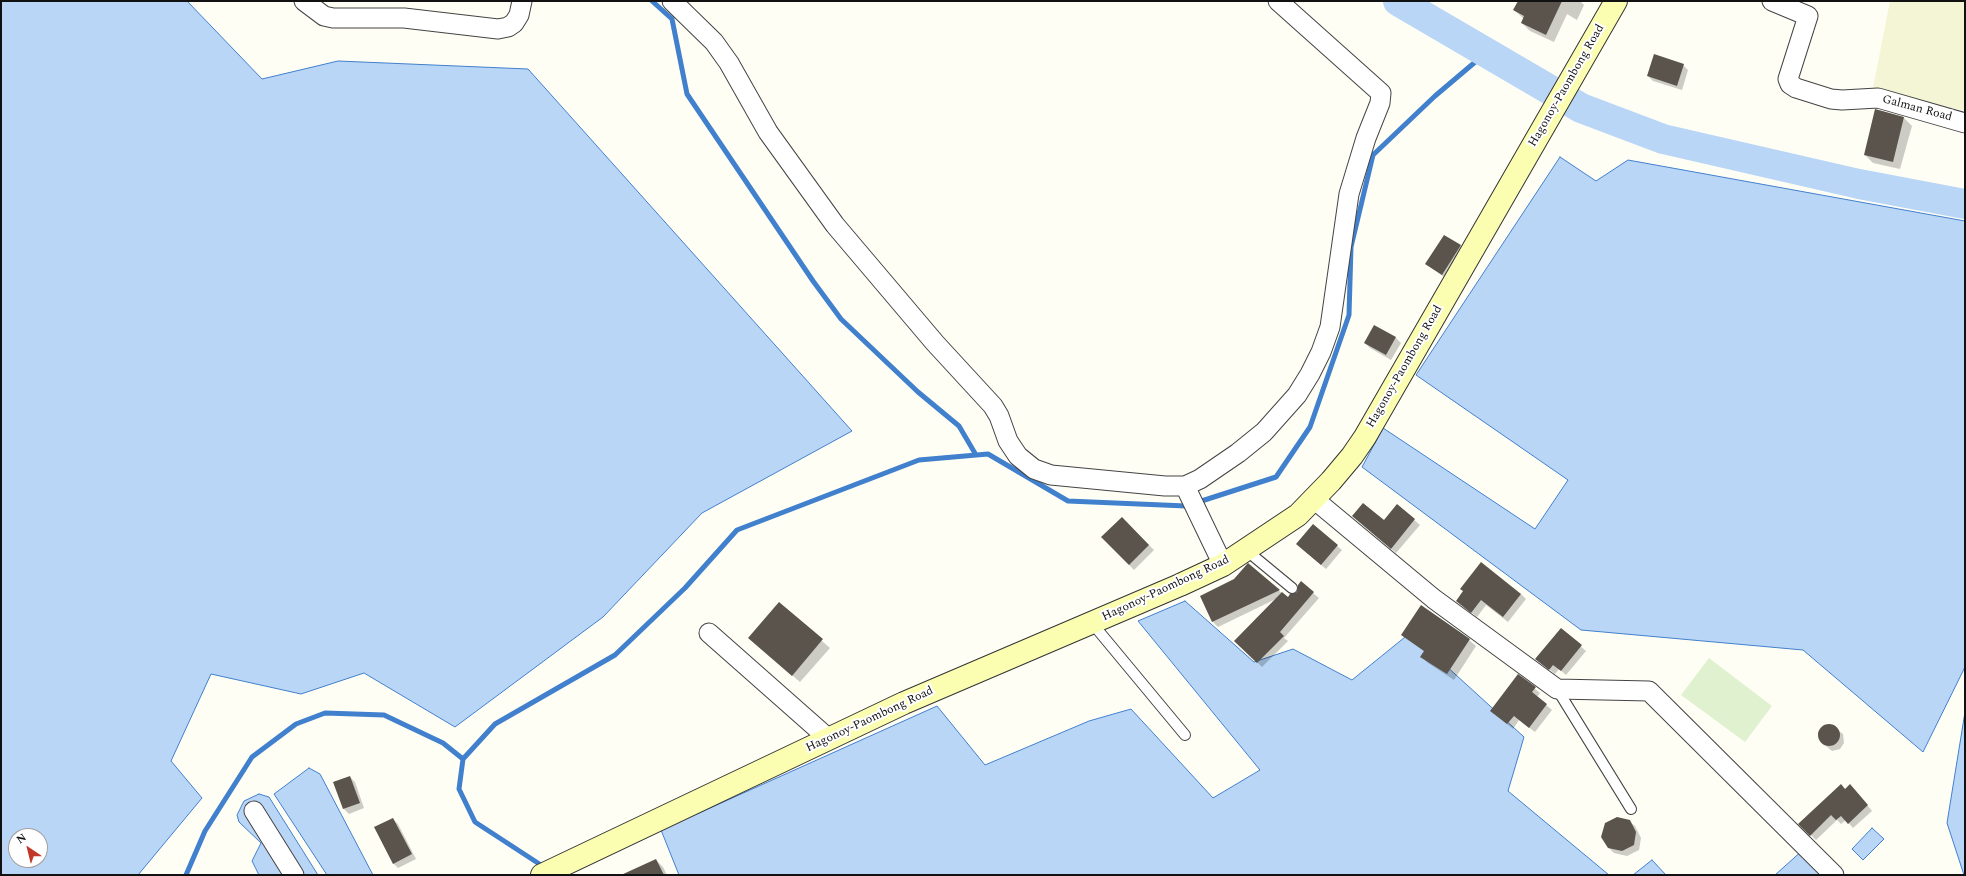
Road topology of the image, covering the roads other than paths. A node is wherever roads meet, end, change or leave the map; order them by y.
1 (304, 1) edge
2 (522, 1) edge
3 (672, 1) edge
4 (1278, 1) edge
5 (1616, 1) edge
6 (1772, 1) edge
7 (1965, 123) edge
8 (1188, 493) junction
9 (1315, 500) junction
10 (1246, 550) junction
11 (1224, 565) junction
12 (1292, 588) dead end
13 (1092, 623) junction
14 (709, 633) dead end
15 (1557, 689) junction
16 (1185, 735) dead end
17 (829, 739) junction
18 (1631, 809) dead end
19 (254, 811) dead end
20 (294, 875) edge
21 (542, 875) edge
22 (1834, 875) edge

1 - 2 street
3 - 8 street
4 - 8 street
5 - 9 main road, Hagonoy-Paombong Road
6 - 7 street, Galman Road
8 - 11 street
9 - 10 main road, Hagonoy-Paombong Road
9 - 15 street
10 - 11 main road, Hagonoy-Paombong Road
10 - 12 lane
11 - 13 main road, Hagonoy-Paombong Road
13 - 16 lane
13 - 17 main road, Hagonoy-Paombong Road
14 - 17 street
15 - 18 lane
15 - 22 street
17 - 21 main road, Hagonoy-Paombong Road
19 - 20 street

